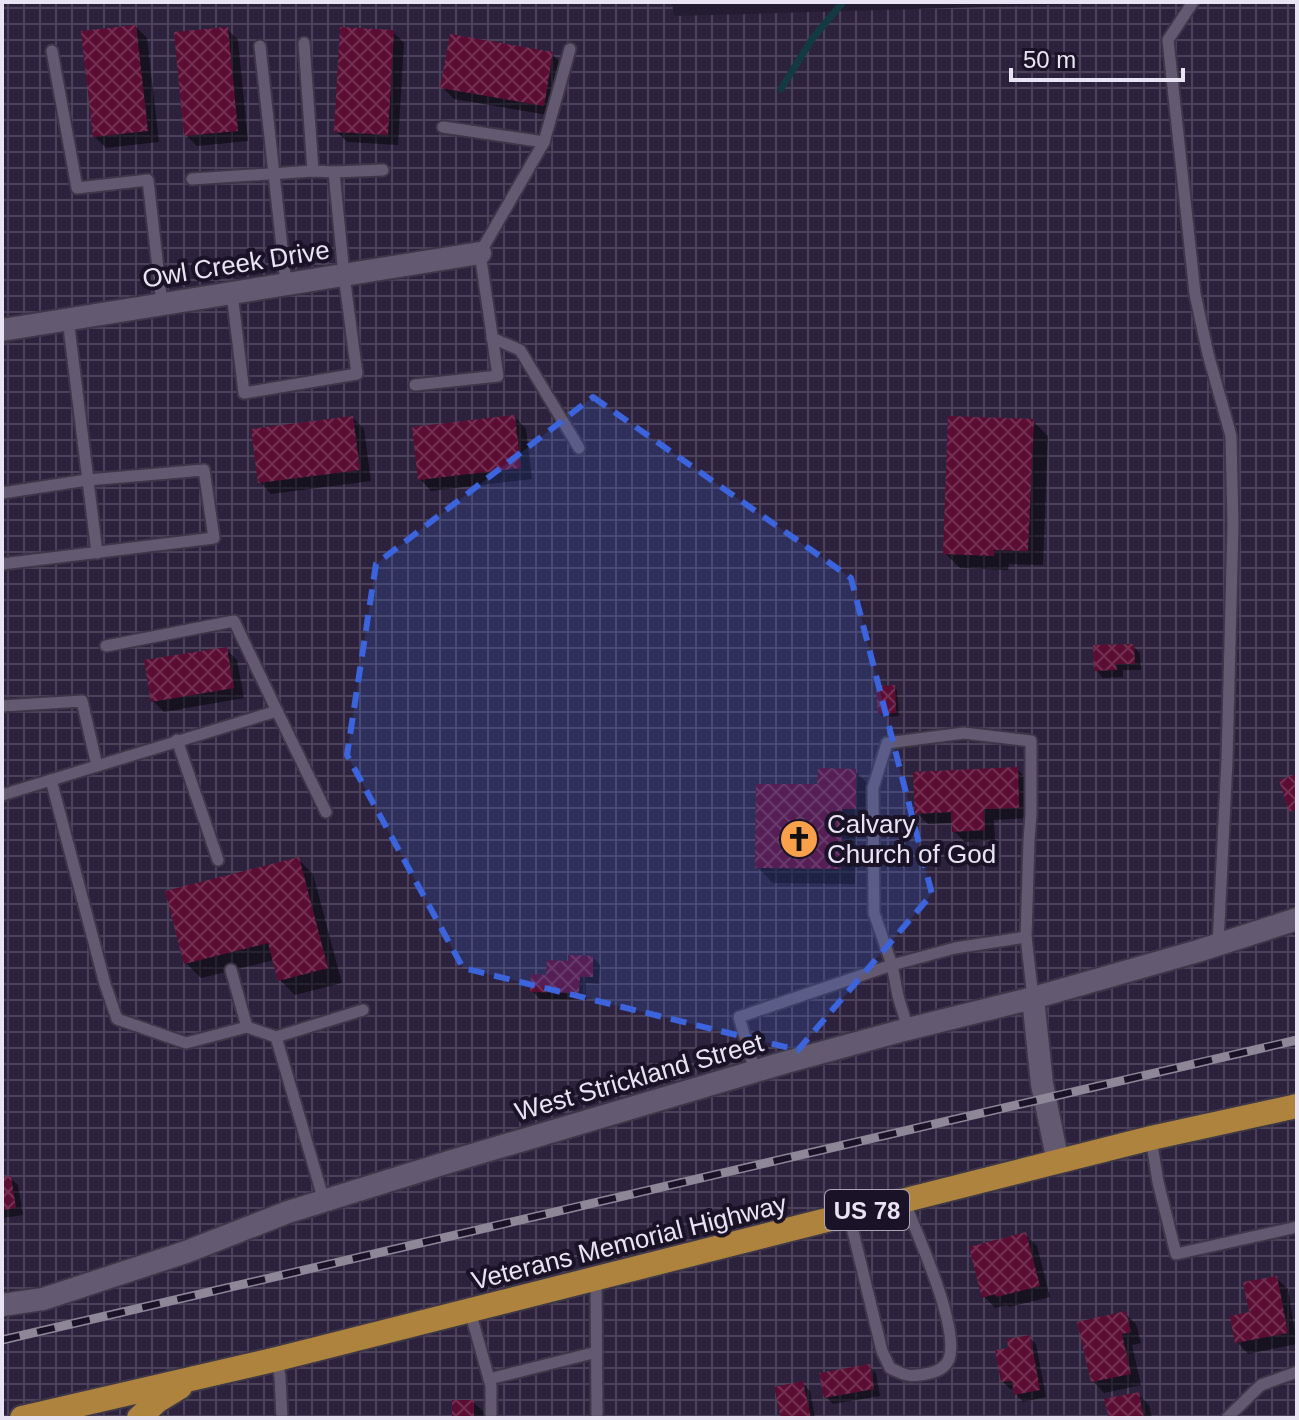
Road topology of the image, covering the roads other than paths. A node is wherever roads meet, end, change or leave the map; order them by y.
1 (1193, 2) edge
2 (304, 43) dead end
3 (260, 46) dead end
4 (570, 49) dead end
5 (52, 51) dead end
6 (443, 127) dead end
7 (544, 142) junction
8 (383, 170) dead end
9 (313, 171) junction
10 (334, 172) junction
11 (274, 174) junction
12 (192, 179) dead end
13 (480, 253) junction
14 (344, 275) junction
15 (286, 284) junction
16 (232, 293) junction
17 (162, 304) junction
18 (68, 319) junction
19 (2, 330) edge
20 (492, 338) junction
21 (415, 385) dead end
22 (579, 448) dead end
23 (87, 480) junction
24 (2, 493) edge
25 (97, 553) junction
26 (2, 564) edge
27 (106, 646) dead end
28 (2, 706) edge
29 (277, 711) junction
30 (177, 740) junction
31 (97, 766) junction
32 (51, 780) junction
33 (2, 795) edge
34 (326, 812) dead end
35 (218, 860) dead end
36 (1297, 919) edge
37 (1026, 937) junction
38 (1218, 945) junction
39 (892, 965) junction
40 (231, 970) dead end
41 (1033, 998) junction
42 (363, 1010) dead end
43 (247, 1027) junction
44 (908, 1029) junction
45 (276, 1037) junction
46 (755, 1071) junction
47 (1297, 1106) edge
48 (1151, 1138) junction
49 (1058, 1162) junction
50 (324, 1201) junction
51 (904, 1201) junction
52 (849, 1215) junction
53 (1297, 1227) edge
54 (596, 1279) junction
55 (2, 1305) edge
56 (470, 1311) junction
57 (597, 1352) junction
58 (277, 1359) junction
59 (1297, 1372) edge
60 (196, 1378) junction
61 (489, 1379) junction
62 (22, 1418) edge
63 (139, 1418) edge
64 (282, 1418) edge
65 (491, 1418) edge
66 (597, 1418) edge
67 (1227, 1418) edge

1 - 38 lane
2 - 9 lane
3 - 11 lane
4 - 7 lane
5 - 17 lane
6 - 7 lane
7 - 13 lane
8 - 10 lane
9 - 10 lane
9 - 11 lane
10 - 14 lane
11 - 12 lane
11 - 15 lane
13 - 14 street, Owl Creek Drive
13 - 20 lane
14 - 15 street, Owl Creek Drive
14 - 16 lane
15 - 16 street, Owl Creek Drive
16 - 17 street, Owl Creek Drive
17 - 18 street, Owl Creek Drive
18 - 19 street, Owl Creek Drive
18 - 23 lane
20 - 21 lane
20 - 22 lane
23 - 24 lane
23 - 25 lane
23 - 25 lane
25 - 26 lane
27 - 29 lane
28 - 31 lane
29 - 30 lane
29 - 34 lane
30 - 31 lane
30 - 35 lane
31 - 32 lane
32 - 33 lane
32 - 43 lane
36 - 38 street, West Strickland Street
37 - 39 lane
37 - 39 lane
37 - 41 lane
38 - 41 street, West Strickland Street
39 - 44 lane
39 - 46 lane
40 - 43 lane
41 - 44 street, West Strickland Street
41 - 49 street
42 - 45 lane
43 - 45 lane
44 - 46 street, West Strickland Street
45 - 50 lane
46 - 50 street, West Strickland Street
47 - 48 main road, Veterans Memorial Highway / US 78
48 - 49 main road, Veterans Memorial Highway / US 78
48 - 53 lane
49 - 51 main road, Veterans Memorial Highway / US 78
50 - 55 street, West Strickland Street
51 - 52 main road, Veterans Memorial Highway / US 78
51 - 52 lane
52 - 54 main road, Veterans Memorial Highway / US 78
54 - 56 main road, Veterans Memorial Highway / US 78
54 - 57 lane
56 - 58 main road, Veterans Memorial Highway / US 78
56 - 61 lane
57 - 61 lane
57 - 66 lane
58 - 60 main road, Veterans Memorial Highway / US 78
58 - 64 lane
59 - 67 lane
60 - 62 main road, Veterans Memorial Highway / US 78
60 - 63 main road
61 - 65 lane

